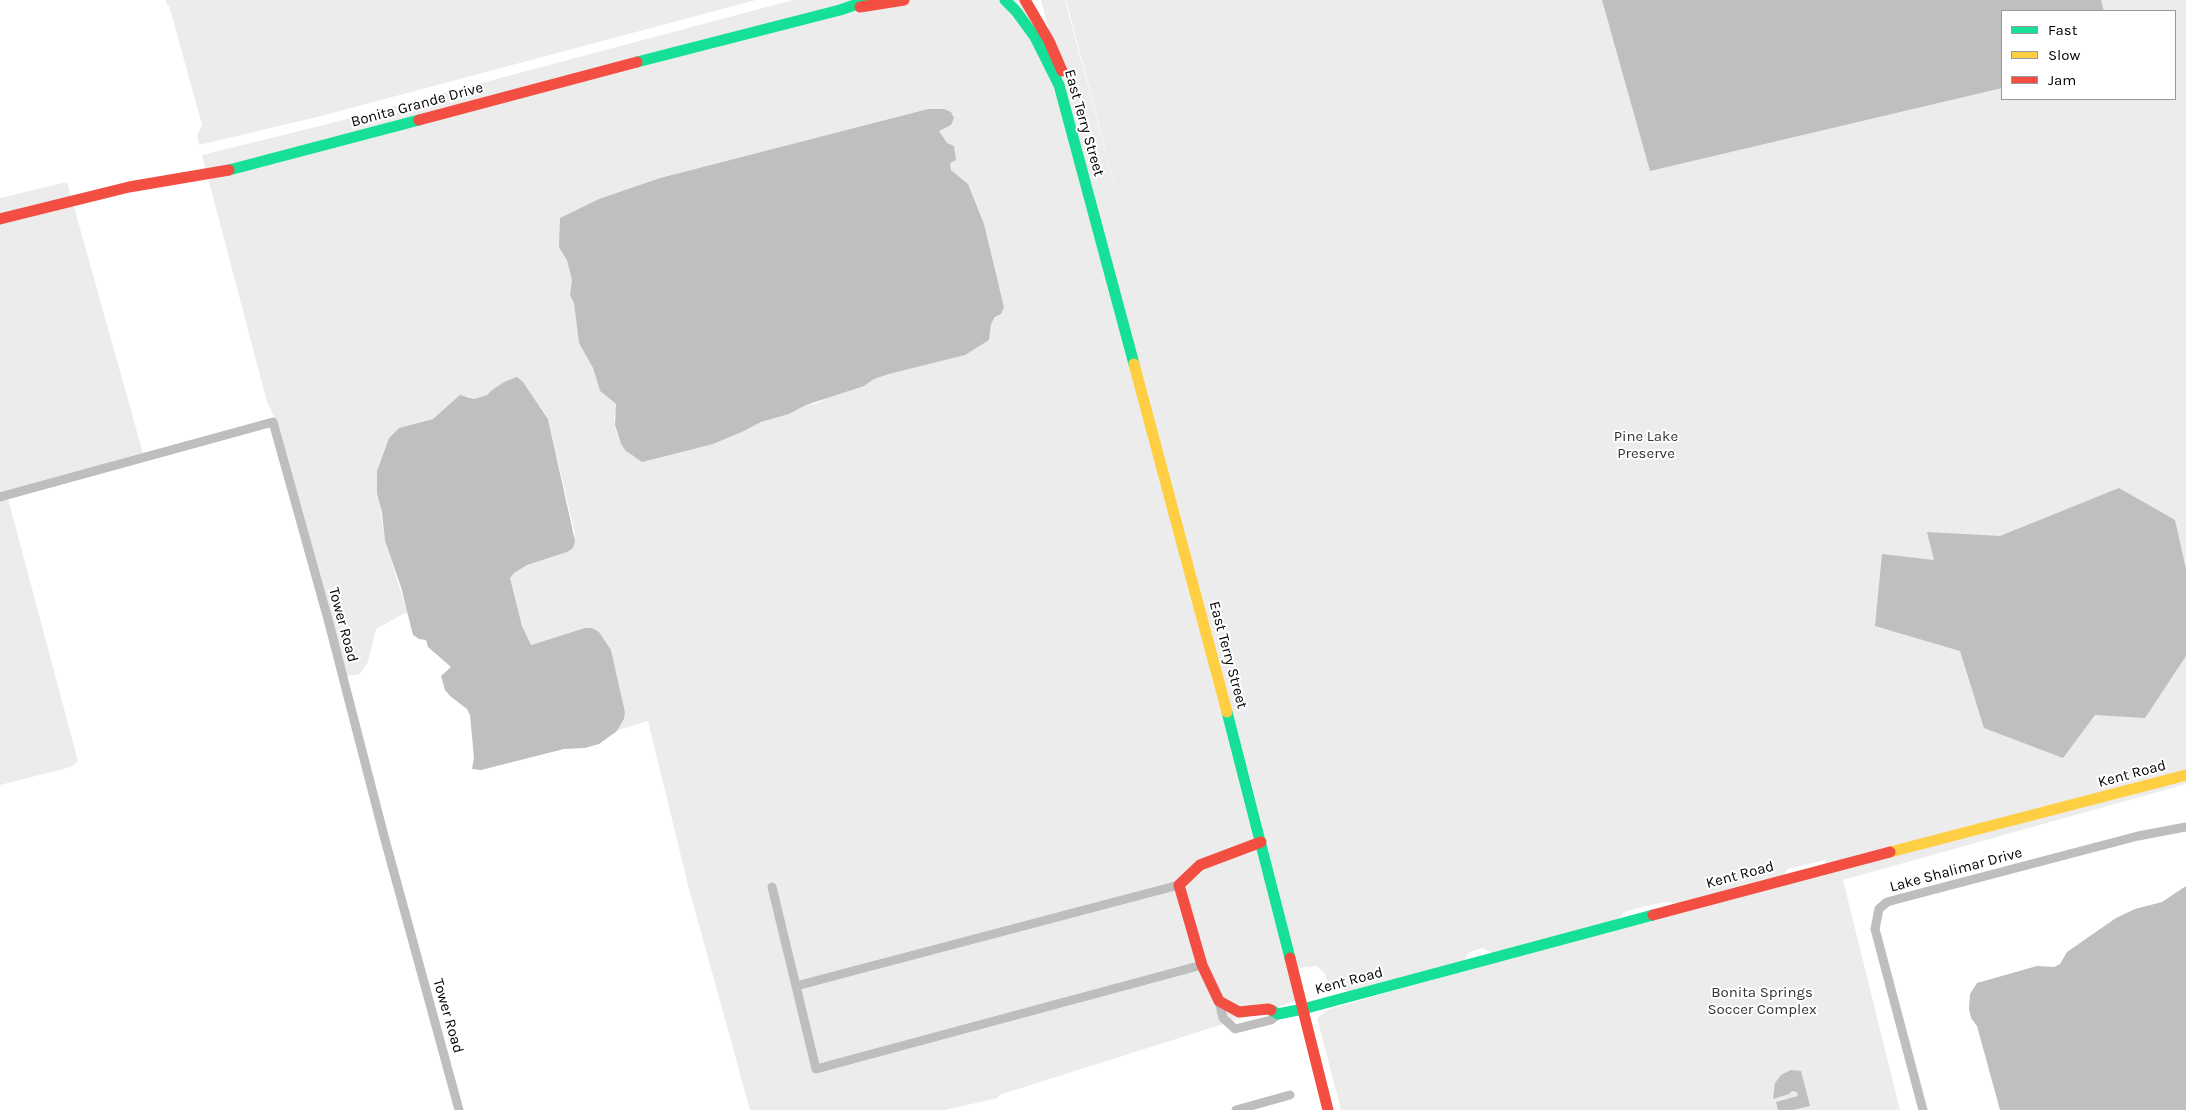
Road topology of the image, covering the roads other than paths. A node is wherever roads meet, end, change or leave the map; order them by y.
1 (869, 0) edge
2 (904, 0) edge
3 (1005, 0) edge
4 (1025, 0) edge
5 (840, 10) junction
6 (1093, 210) junction
7 (0, 219) edge
8 (0, 497) edge
9 (2186, 775) edge
10 (2186, 827) edge
11 (1260, 842) junction
12 (1179, 885) junction
13 (772, 887) dead end
14 (1202, 965) junction
15 (796, 986) junction
16 (1219, 1001) junction
17 (1232, 1008) junction
18 (1303, 1010) junction
19 (1278, 1014) junction
20 (1225, 1020) junction
21 (1290, 1096) dead end
22 (1251, 1108) edge
23 (459, 1110) edge
24 (1236, 1110) edge
25 (1328, 1110) edge
26 (1923, 1110) edge

1 - 5 street, Bonita Grande Drive
2 - 5 street, Bonita Grande Drive
3 - 6 street, East Terry Street
4 - 6 street, East Terry Street
5 - 7 street, Bonita Grande Drive
6 - 11 street, East Terry Street
8 - 23 street, Tower Road
9 - 18 street, Kent Road
10 - 26 street, Lake Shalimar Drive
11 - 12 street
11 - 18 street, East Terry Street
12 - 14 street
12 - 15 street
13 - 15 street
14 - 15 street
14 - 16 street
16 - 17 street
16 - 20 street
17 - 19 street, Kent Road
17 - 20 street
18 - 19 street, Kent Road
18 - 25 street, East Terry Street
19 - 20 street
21 - 22 street
22 - 24 street

